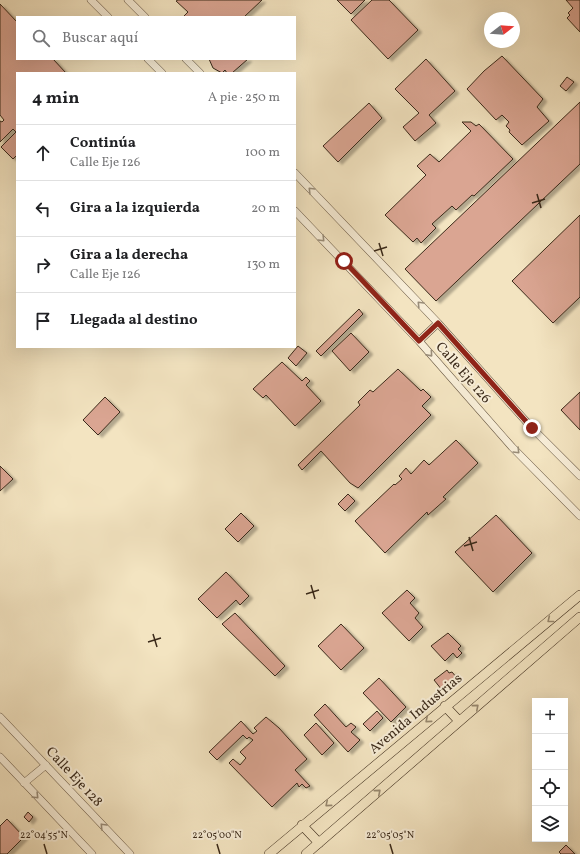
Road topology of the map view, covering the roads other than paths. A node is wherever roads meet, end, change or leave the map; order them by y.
1 (91, 0) edge
2 (128, 0) edge
3 (107, 16) edge
4 (144, 16) edge
5 (149, 60) edge
6 (187, 60) edge
7 (161, 72) edge
8 (197, 72) edge
9 (296, 174) edge
10 (296, 212) edge
11 (438, 323) junction
12 (419, 341) junction
13 (580, 476) edge
14 (580, 516) edge
15 (580, 595) edge
16 (580, 617) edge
17 (445, 706) junction
18 (0, 717) edge
19 (459, 722) junction
20 (0, 757) edge
21 (46, 765) junction
22 (24, 783) junction
23 (302, 825) junction
24 (320, 843) junction
25 (92, 854) edge
26 (130, 854) edge
27 (269, 854) edge
28 (306, 854) edge

1 - 3 street
2 - 4 street
5 - 7 street
6 - 8 street
11 -> 9 street, Calle Eje 126
10 -> 12 street, Calle Eje 126
11 - 12 street
11 - 13 street, Calle Eje 126
12 -> 14 street, Calle Eje 126
15 -> 17 main road, Avenida Industrias
19 -> 16 main road
17 - 19 main road
17 -> 23 main road, Avenida Industrias
18 - 21 street, Calle Eje 128
24 -> 19 main road
20 - 22 street
21 - 22 street
26 -> 21 street, Calle Eje 128
22 -> 25 street
23 - 24 main road
23 - 27 main road, Avenida Industrias
24 - 28 main road

